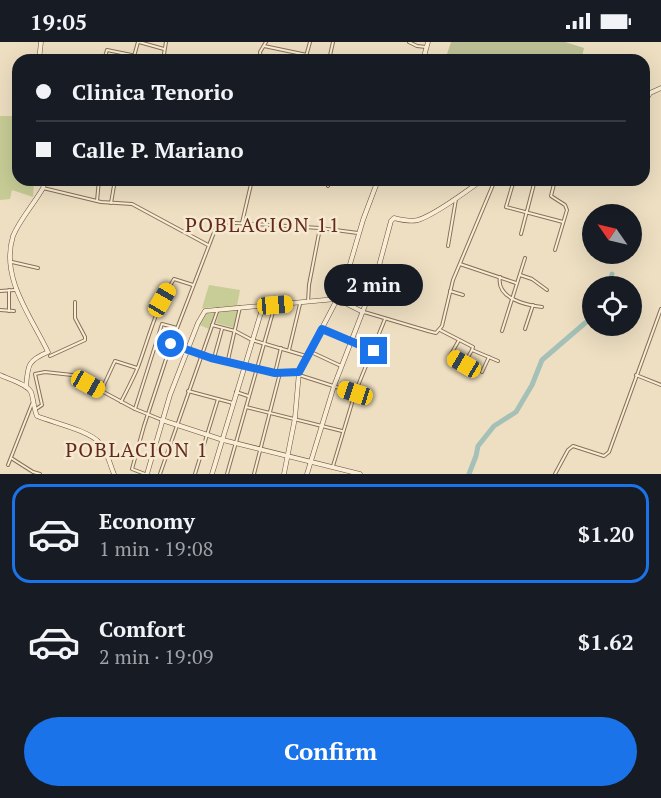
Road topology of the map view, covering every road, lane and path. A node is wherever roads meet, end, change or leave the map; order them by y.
1 (139, 42) edge
2 (166, 42) edge
3 (266, 42) edge
4 (409, 42) edge
5 (428, 42) edge
6 (264, 46) junction
7 (426, 47) junction
8 (164, 48) junction
9 (106, 54) edge
10 (135, 54) joint
11 (163, 54) edge
12 (260, 54) edge
13 (302, 54) edge
14 (424, 54) edge
15 (98, 186) edge
16 (114, 186) edge
17 (251, 186) edge
18 (376, 186) edge
19 (474, 186) edge
20 (492, 186) edge
21 (512, 186) edge
22 (533, 186) edge
23 (554, 186) edge
24 (43, 188) joint
25 (456, 199) junction
26 (97, 201) junction
27 (111, 203) junction
28 (526, 214) junction
29 (563, 222) junction
30 (242, 223) junction
31 (320, 228) junction
32 (358, 233) junction
33 (521, 234) dead end
34 (209, 246) junction
35 (448, 246) dead end
36 (555, 250) dead end
37 (525, 258) dead end
38 (9, 261) junction
39 (460, 264) junction
40 (38, 268) dead end
41 (520, 275) junction
42 (500, 277) junction
43 (516, 283) junction
44 (194, 285) junction
45 (9, 290) junction
46 (15, 290) junction
47 (547, 290) dead end
48 (0, 291) edge
49 (450, 291) junction
50 (464, 295) dead end
51 (512, 298) junction
52 (337, 299) junction
53 (75, 302) dead end
54 (308, 302) junction
55 (300, 303) junction
56 (275, 305) junction
57 (533, 305) junction
58 (263, 306) junction
59 (240, 307) junction
60 (542, 307) dead end
61 (218, 309) junction
62 (661, 309) edge
63 (0, 310) edge
64 (9, 311) junction
65 (14, 311) dead end
66 (363, 312) junction
67 (386, 319) junction
68 (212, 325) junction
69 (178, 328) junction
70 (223, 328) junction
71 (525, 328) dead end
72 (322, 329) junction
73 (440, 330) junction
74 (502, 331) dead end
75 (235, 332) junction
76 (252, 340) junction
77 (459, 340) junction
78 (352, 341) junction
79 (264, 343) junction
80 (171, 344) junction
81 (281, 348) junction
82 (187, 350) junction
83 (289, 350) junction
84 (472, 350) junction
85 (374, 351) junction
86 (307, 354) junction
87 (50, 355) junction
88 (201, 355) junction
89 (489, 357) junction
90 (214, 358) junction
91 (227, 361) junction
92 (498, 362) dead end
93 (244, 366) junction
94 (341, 366) junction
95 (137, 368) junction
96 (257, 369) junction
97 (482, 372) dead end
98 (275, 373) junction
99 (280, 373) junction
100 (299, 373) junction
101 (0, 375) edge
102 (636, 375) junction
103 (661, 385) edge
104 (334, 386) junction
105 (26, 387) junction
106 (101, 391) junction
107 (188, 391) junction
108 (236, 392) junction
109 (355, 393) junction
110 (249, 396) junction
111 (218, 399) junction
112 (121, 402) junction
113 (233, 403) junction
114 (32, 404) junction
115 (246, 407) junction
116 (34, 409) junction
117 (135, 409) junction
118 (268, 412) junction
119 (28, 415) junction
120 (147, 415) junction
121 (37, 416) junction
122 (295, 418) junction
123 (162, 420) junction
124 (177, 426) junction
125 (321, 426) junction
126 (342, 431) junction
127 (207, 435) junction
128 (223, 440) junction
129 (236, 443) junction
130 (260, 450) junction
131 (288, 457) junction
132 (10, 458) junction
133 (309, 463) junction
134 (8, 465) dead end
135 (332, 468) junction
136 (40, 474) edge
137 (114, 474) edge
138 (146, 474) edge
139 (160, 474) edge
140 (195, 474) edge
141 (212, 474) edge
142 (227, 474) edge
143 (254, 474) edge
144 (284, 474) edge
145 (307, 474) edge
146 (360, 474) edge
147 (555, 474) edge

1 - 8 street
1 - 10 street
2 - 8 street
3 - 6 street
4 - 7 street
5 - 7 street
6 - 12 street
6 - 13 street
7 - 14 street
8 - 11 street
9 - 10 street
15 - 26 street
16 - 27 street
17 - 30 street
18 - 32 street
19 - 25 street
20 - 39 street
21 - 28 street
22 - 28 street
23 - 29 street
24 - 26 street
24 - 38 street
25 - 35 street
25 - 66 street
26 - 27 street
27 - 34 street
28 - 29 street
28 - 33 street
29 - 36 street
30 - 31 street
30 - 34 street
31 - 32 street
31 - 54 street
32 - 52 street
34 - 44 street
37 - 41 street
38 - 40 street
38 - 46 street
39 - 42 street
39 - 49 street
41 - 43 street
41 - 47 street
42 - 43 street
42 - 51 street
43 - 51 street
44 - 69 street
44 - 95 street
45 - 46 street
45 - 48 street
45 - 64 street
46 - 87 street
49 - 50 street
49 - 73 street
51 - 57 street
51 - 74 street
52 - 54 street
52 - 66 street
52 - 72 street
53 - 87 street
54 - 55 street
55 - 56 street
55 - 83 street
56 - 58 street
56 - 79 street
57 - 60 street
57 - 71 street
58 - 59 street
58 - 76 street
59 - 61 street
59 - 75 street
61 - 68 street
61 - 82 street
62 - 102 street
63 - 64 street
64 - 65 street
66 - 67 street
66 - 78 street
67 - 73 street
67 - 85 street
68 - 70 street
68 - 88 street
69 - 80 street
69 - 117 street
70 - 75 street
70 - 90 street
72 - 78 street
72 - 86 street
73 - 77 street
75 - 76 street
75 - 91 street
76 - 79 street
76 - 93 street
77 - 84 street
77 - 84 street
78 - 85 street
78 - 94 street
79 - 81 street
79 - 96 street
80 - 82 street
80 - 120 street
81 - 83 street
81 - 98 street
82 - 88 street
82 - 123 street
83 - 86 street
84 - 89 street
85 - 109 street
86 - 94 street
86 - 100 street
87 - 105 street
88 - 90 street
88 - 107 street
89 - 92 street
89 - 97 street
90 - 91 street
91 - 93 street
93 - 96 street
93 - 108 street
94 - 104 street
95 - 106 street
95 - 112 street
96 - 98 street
96 - 110 street
98 - 99 street
99 - 100 street
99 - 118 street
100 - 104 street
100 - 122 street
101 - 105 street
102 - 103 street
102 - 147 street
104 - 109 street
104 - 125 street
105 - 114 street
106 - 112 street
106 - 116 street
107 - 111 street
107 - 124 street
108 - 110 street
108 - 113 street
109 - 126 street
110 - 115 street
111 - 113 street
111 - 127 street
112 - 117 street
113 - 128 street
114 - 116 street
114 - 119 street
115 - 118 street
115 - 129 street
116 - 121 street
117 - 120 street
118 - 122 street
118 - 130 street
119 - 121 street
119 - 132 street
120 - 123 street
120 - 138 street
121 - 137 street
122 - 125 street
122 - 131 street
123 - 124 street
123 - 138 street
124 - 127 street
124 - 139 street
125 - 126 street
125 - 133 street
126 - 135 street
127 - 128 street
127 - 140 street
128 - 129 street
128 - 141 street
129 - 130 street
129 - 142 street
130 - 131 street
130 - 143 street
131 - 133 street
131 - 144 street
132 - 134 street
132 - 136 street
133 - 135 street
133 - 145 street
135 - 146 street

